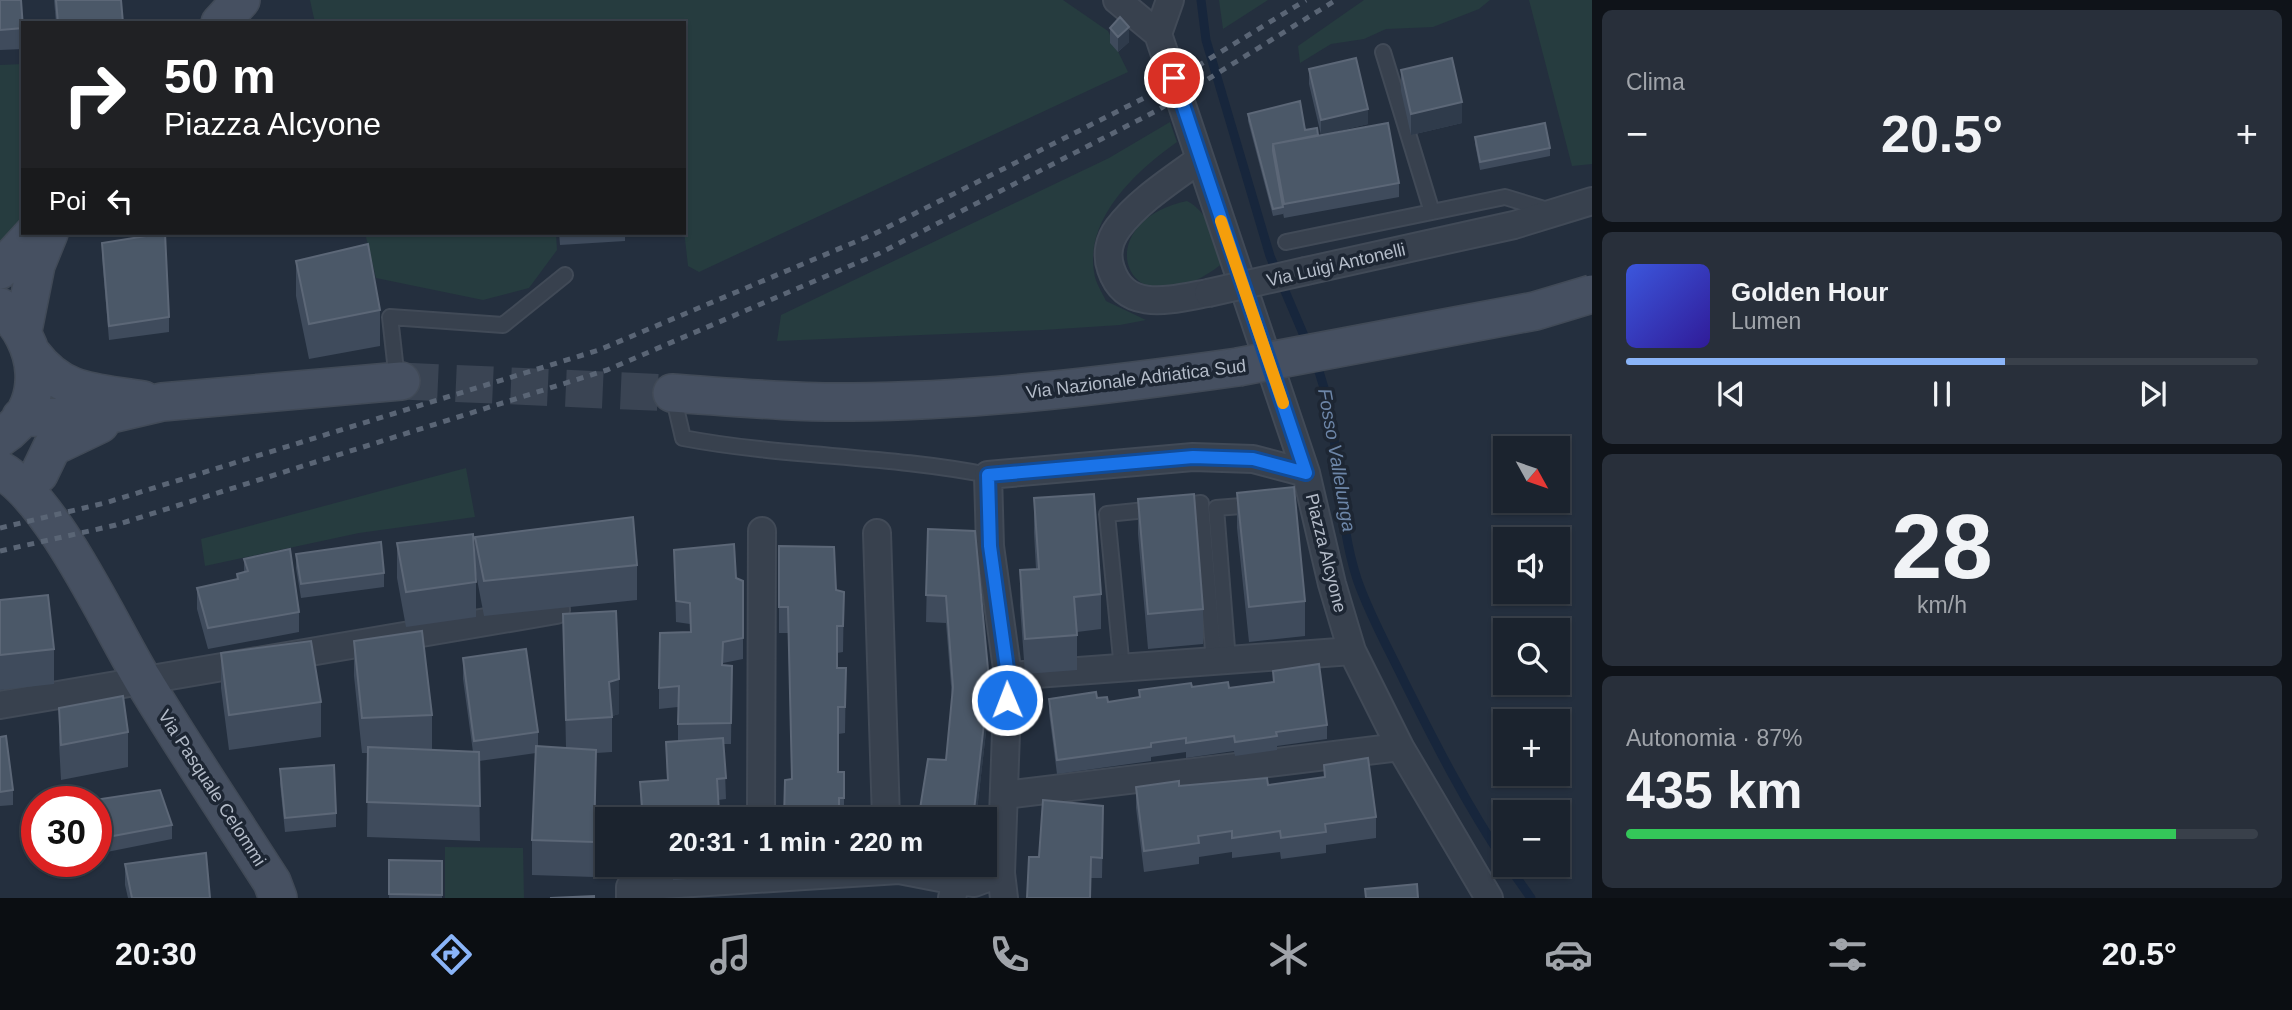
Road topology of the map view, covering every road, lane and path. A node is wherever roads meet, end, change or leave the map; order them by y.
1 (241, 0) edge
2 (1117, 0) edge
3 (1170, 0) edge
4 (222, 21) edge
5 (1158, 34) junction
6 (1383, 52) dead end
7 (1200, 159) junction
8 (1592, 201) edge
9 (1432, 212) junction
10 (1556, 212) junction
11 (32, 235) edge
12 (48, 235) edge
13 (1286, 242) dead end
14 (0, 270) edge
15 (565, 275) dead end
16 (1592, 294) edge
17 (19, 331) edge
18 (399, 381) joint
19 (672, 393) joint
20 (145, 406) junction
21 (13, 426) edge
22 (0, 470) edge
23 (1306, 473) junction
24 (39, 474) junction
25 (988, 475) junction
26 (1265, 504) edge
27 (56, 530) junction
28 (762, 531) dead end
29 (877, 533) dead end
30 (556, 610) dead end
31 (1352, 651) junction
32 (1221, 662) junction
33 (1122, 669) junction
34 (1008, 676) junction
35 (143, 680) junction
36 (0, 705) edge
37 (1400, 747) junction
38 (1005, 795) junction
39 (761, 807) edge
40 (886, 807) edge
41 (717, 877) edge
42 (919, 877) edge
43 (1003, 886) edge
44 (954, 890) edge
45 (1481, 896) edge
46 (278, 898) edge
47 (630, 898) edge

1 - 4 main road
2 - 5 street
3 - 5 street
5 - 7 street
6 - 9 lane
7 - 10 street, Via Luigi Antonelli, bridge
7 - 23 street
8 - 10 street, Via Luigi Antonelli
9 - 10 lane, Via Luigi Antonelli
9 - 13 lane, Via Luigi Antonelli
11 - 14 main road
12 - 17 main road
15 - 18 lane
16 - 19 main road, Via Nazionale Adriatica Sud, bridge
17 - 20 main road
17 - 21 main road
18 - 20 main road
19 - 25 lane
20 - 21 main road
20 - 24 main road
21 - 24 main road, Via Pasquale Celommi
22 - 27 main road, Via Pasquale Celommi
23 - 25 street, Piazza Alcyone
23 - 31 street, Piazza Alcyone
24 - 27 main road, Via Pasquale Celommi
25 - 34 street
26 - 32 lane
27 - 35 main road, Via Pasquale Celommi
28 - 39 street
29 - 40 street
30 - 35 street
31 - 32 street
31 - 37 street, Piazza Alcyone
32 - 33 street
32 - 33 lane
33 - 34 street
34 - 38 street
35 - 36 street
35 - 46 main road, Via Pasquale Celommi
37 - 38 street
37 - 45 street, Piazza Alcyone
38 - 43 street
41 - 47 street
42 - 44 street
43 - 44 street

